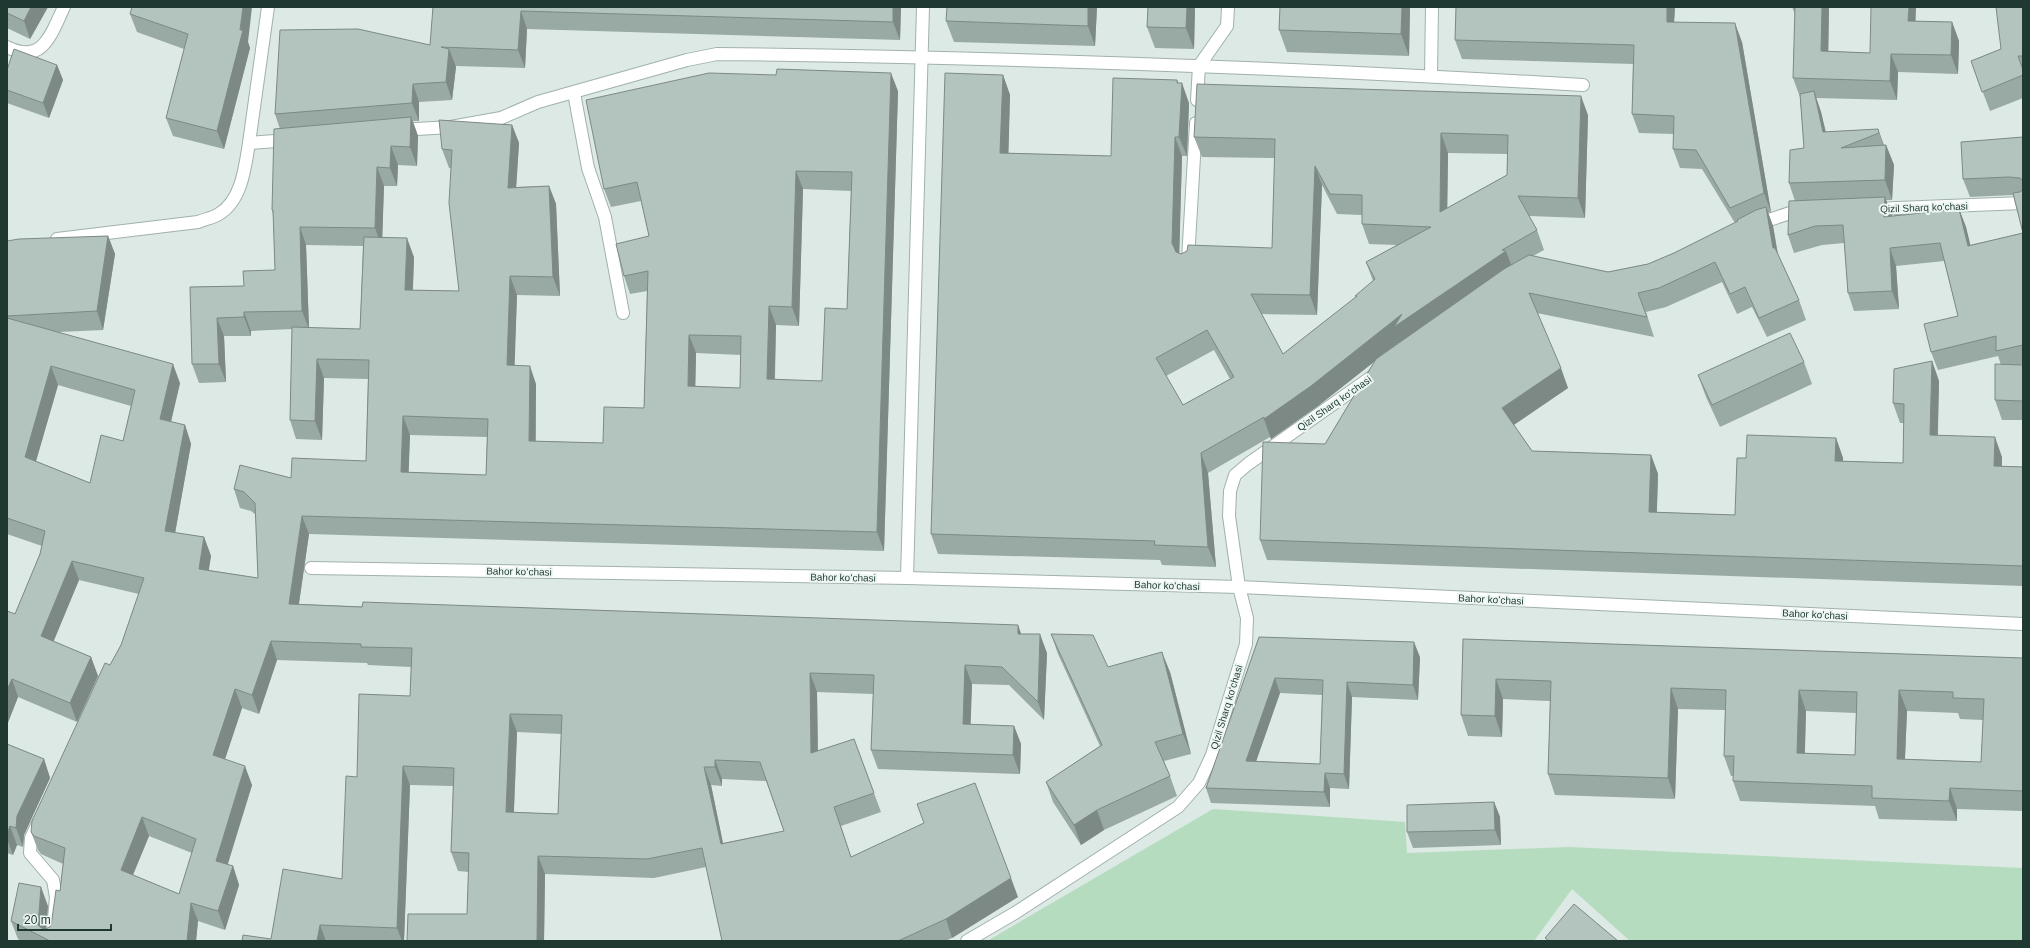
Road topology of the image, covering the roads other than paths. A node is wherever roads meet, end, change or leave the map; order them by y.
1 (64, 7) edge
2 (268, 7) edge
3 (923, 7) edge
4 (1228, 7) edge
5 (1432, 7) edge
6 (7, 47) edge
7 (921, 57) junction
8 (1199, 66) junction
9 (1431, 76) junction
10 (1583, 85) dead end
11 (574, 93) junction
12 (390, 131) edge
13 (304, 139) edge
14 (249, 143) junction
15 (2023, 203) edge
16 (1858, 209) edge
17 (1819, 210) edge
18 (1746, 230) edge
19 (46, 240) edge
20 (1188, 266) edge
21 (623, 313) dead end
22 (1384, 369) edge
23 (311, 568) dead end
24 (907, 578) junction
25 (1239, 587) junction
26 (2023, 624) edge
27 (43, 810) edge
28 (52, 941) edge
29 (967, 941) edge

1 - 6 street
2 - 14 street
3 - 7 street
4 - 8 street
5 - 9 street
7 - 8 street
7 - 11 street
7 - 24 street
8 - 9 street
8 - 20 street
9 - 10 street
11 - 12 street
11 - 21 street
13 - 14 street
14 - 19 street
15 - 16 street, Qizil Sharq koʻchasi
17 - 18 street
22 - 25 street, Qizil Sharq koʻchasi
23 - 24 street, Bahor koʻchasi
24 - 25 street, Bahor koʻchasi
25 - 26 street, Bahor koʻchasi
25 - 29 street, Qizil Sharq koʻchasi
27 - 28 street

